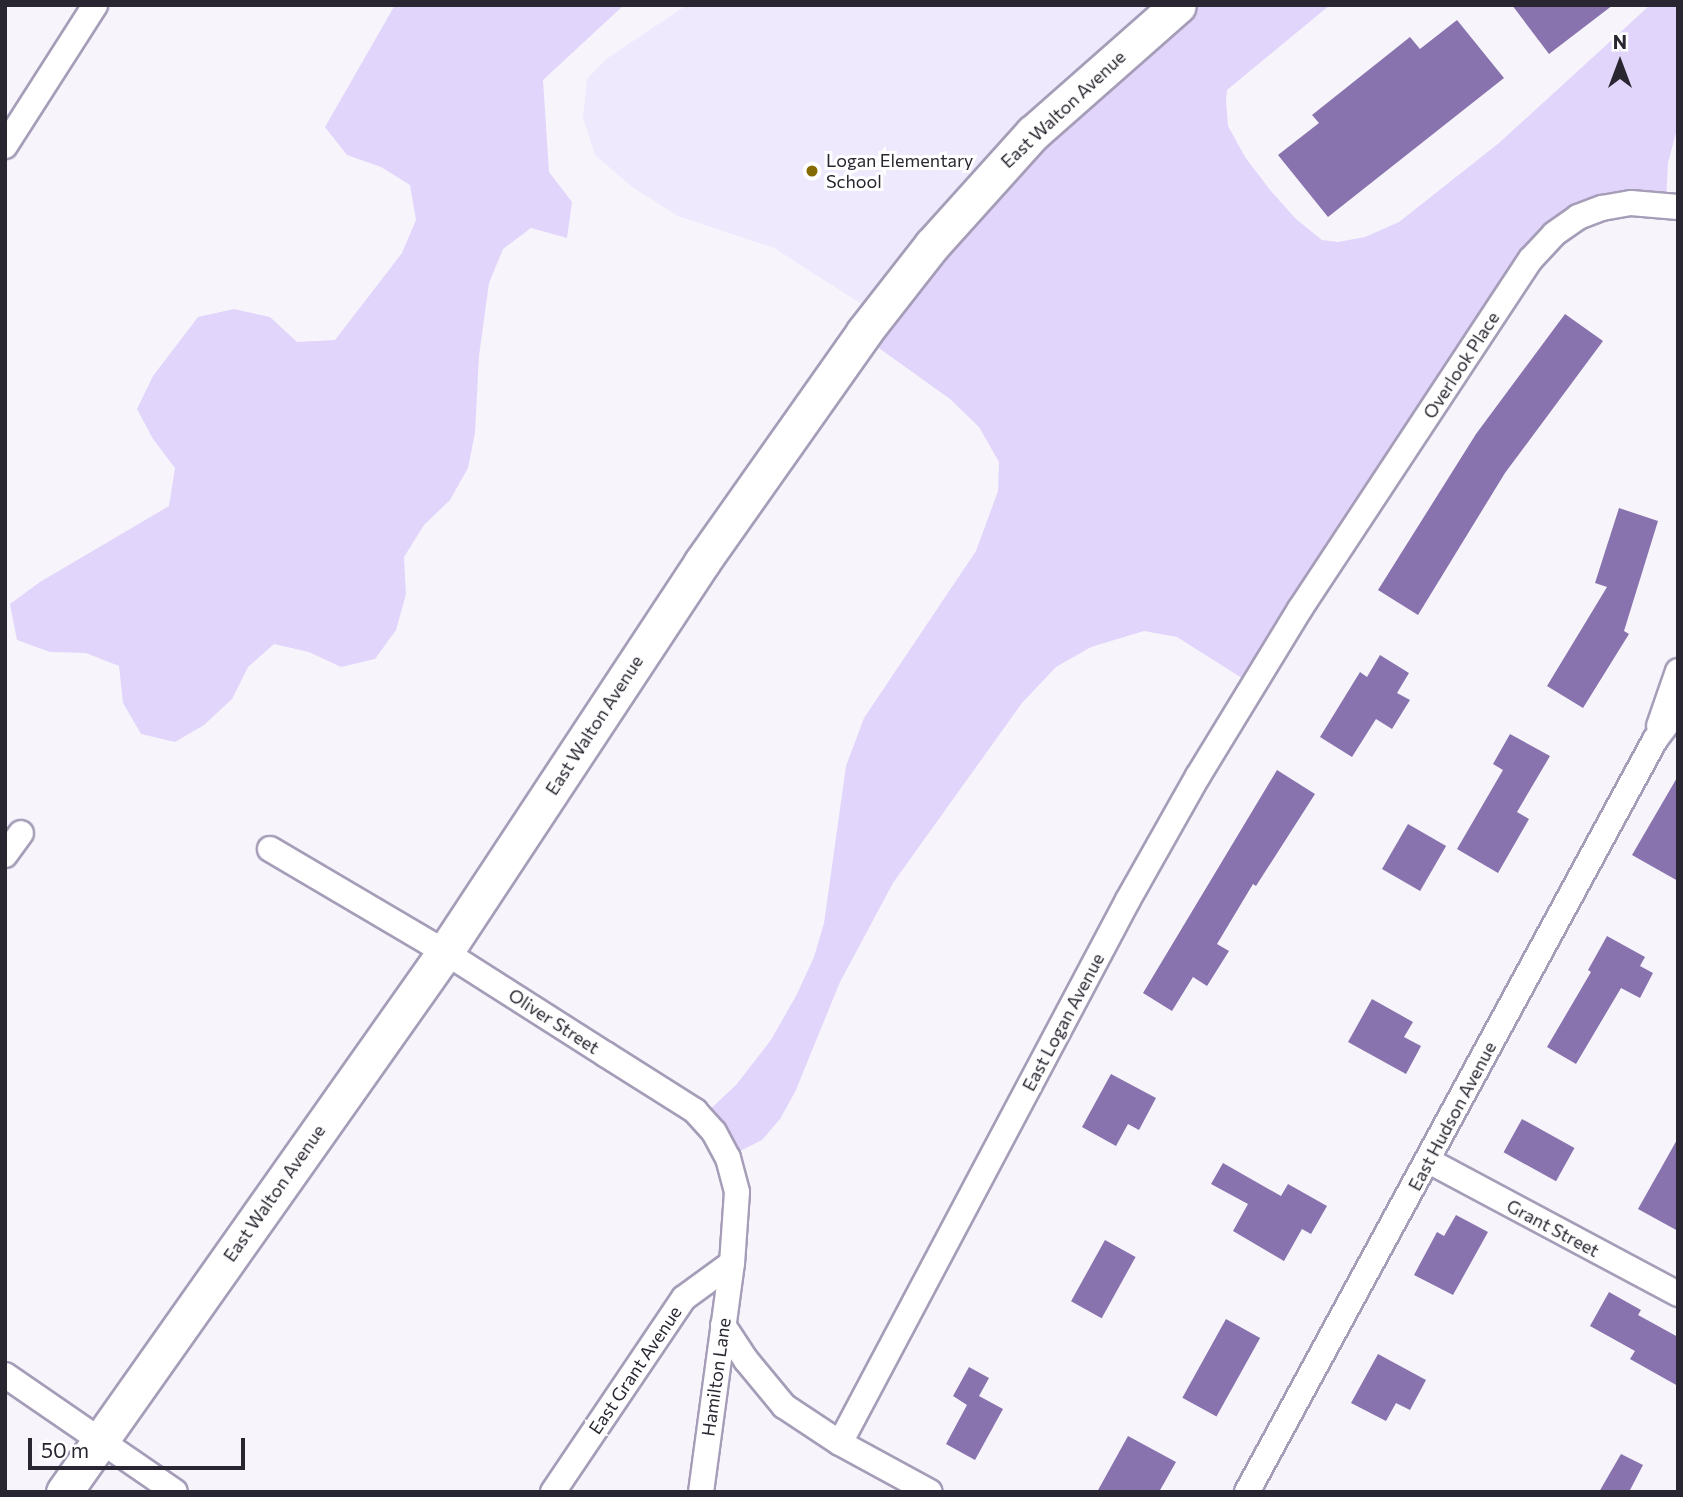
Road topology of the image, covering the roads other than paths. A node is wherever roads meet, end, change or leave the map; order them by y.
1 (95, 5) edge
2 (1178, 5) edge
3 (5, 146) edge
4 (1678, 207) edge
5 (1300, 609) joint
6 (1678, 671) edge
7 (1678, 709) edge
8 (1655, 740) junction
9 (21, 833) dead end
10 (270, 849) dead end
11 (5, 855) edge
12 (445, 952) junction
13 (1429, 1161) junction
14 (732, 1262) junction
15 (1678, 1294) edge
16 (723, 1325) junction
17 (5, 1375) edge
18 (100, 1441) junction
19 (840, 1443) junction
20 (64, 1492) edge
21 (175, 1492) edge
22 (553, 1492) edge
23 (701, 1492) edge
24 (930, 1492) edge
25 (1247, 1492) edge

1 - 3 street
2 - 12 main road, East Walton Avenue
4 - 5 street, Overlook Place
5 - 19 street, East Logan Avenue
6 - 8 street, East Hudson Avenue
7 - 8 street, East Hudson Avenue
8 - 13 street, East Hudson Avenue
9 - 11 street
10 - 12 street, Oliver Street
12 - 14 street, Oliver Street
12 - 18 main road, East Walton Avenue
13 - 15 street, Grant Street
13 - 25 street, East Hudson Avenue
14 - 16 street, Hamilton Lane
14 - 22 street, East Grant Avenue
16 - 19 street
16 - 23 street, Hamilton Lane
17 - 18 street
18 - 20 main road, East Walton Avenue
18 - 21 street
19 - 24 street

